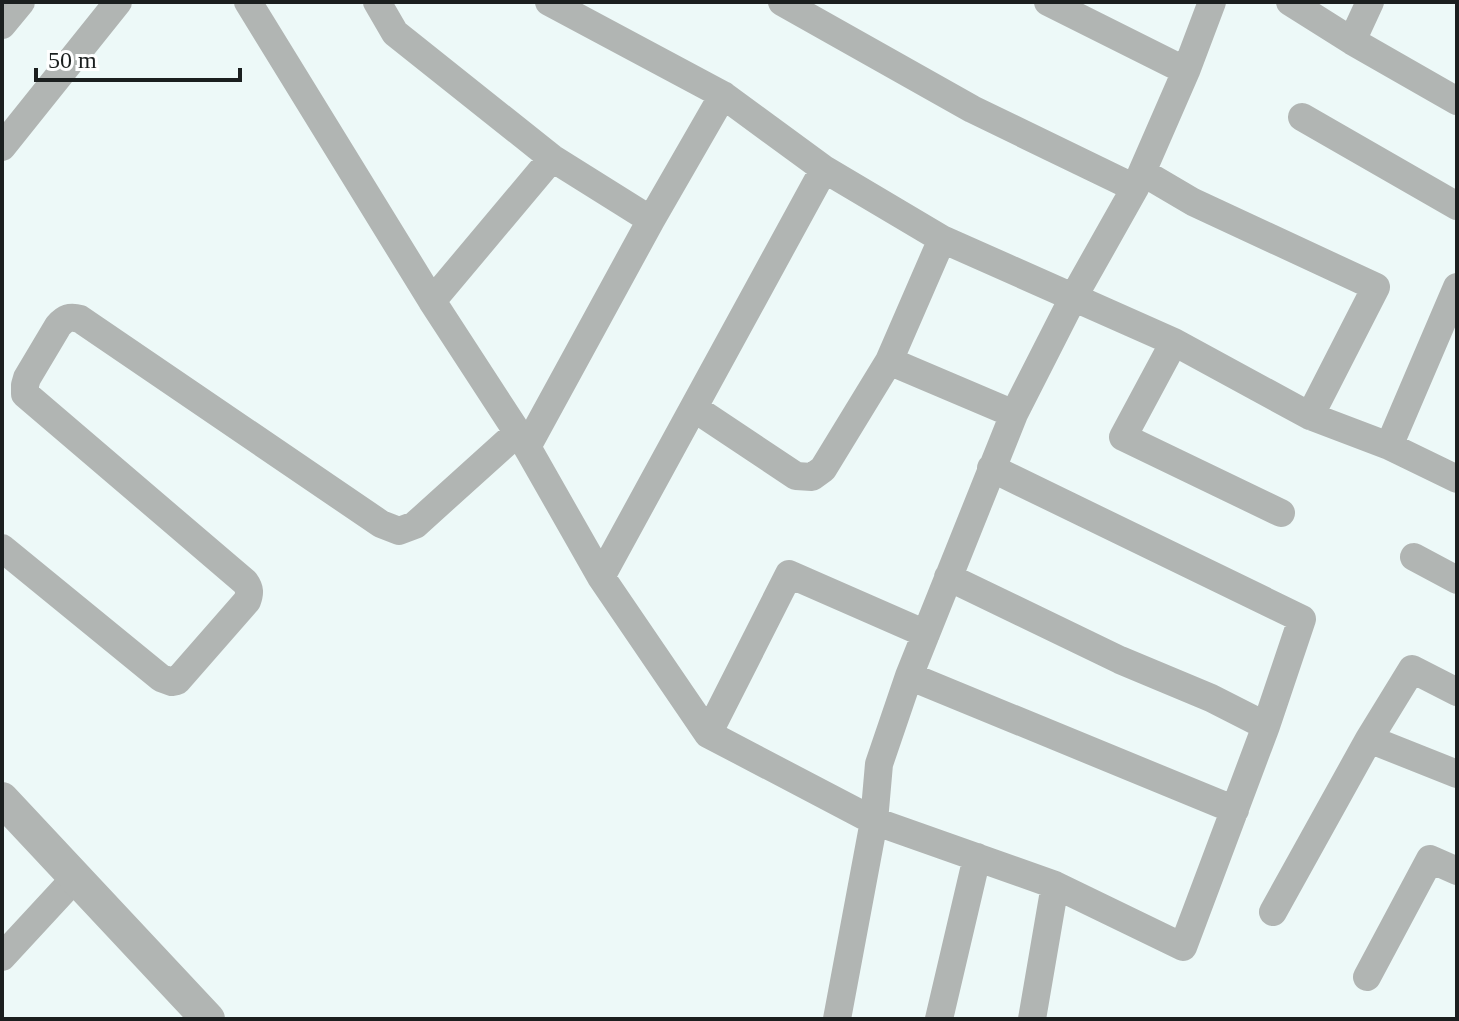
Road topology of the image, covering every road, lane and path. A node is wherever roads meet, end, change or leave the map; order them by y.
1 (21, 2) edge
2 (118, 2) edge
3 (248, 2) edge
4 (377, 2) edge
5 (549, 2) edge
6 (782, 2) edge
7 (1048, 2) edge
8 (1212, 2) edge
9 (1290, 2) edge
10 (1370, 2) edge
11 (820, 11) edge
12 (2, 25) edge
13 (1352, 41) junction
14 (1186, 71) junction
15 (723, 95) junction
16 (1455, 96) edge
17 (1302, 117) dead end
18 (2, 147) edge
19 (552, 158) junction
20 (824, 169) junction
21 (1139, 180) junction
22 (1457, 206) edge
23 (651, 220) junction
24 (942, 239) junction
25 (1457, 287) edge
26 (1073, 298) junction
27 (432, 301) junction
28 (1174, 342) junction
29 (889, 361) junction
30 (14, 386) edge
31 (694, 408) junction
32 (1014, 414) junction
33 (1310, 416) junction
34 (522, 440) junction
35 (1389, 446) junction
36 (991, 468) junction
37 (1457, 479) edge
38 (1281, 513) dead end
39 (2, 548) edge
40 (1414, 557) dead end
41 (601, 577) junction
42 (948, 577) junction
43 (1457, 580) edge
44 (926, 634) junction
45 (909, 676) junction
46 (1457, 692) edge
47 (1266, 726) junction
48 (708, 734) junction
49 (1369, 739) junction
50 (1457, 774) edge
51 (2, 799) edge
52 (1235, 810) junction
53 (874, 821) junction
54 (977, 857) junction
55 (1457, 871) edge
56 (76, 877) junction
57 (1055, 885) junction
58 (1273, 912) dead end
59 (2, 957) edge
60 (1367, 977) dead end
61 (208, 1019) edge
62 (837, 1019) edge
63 (939, 1019) edge
64 (1032, 1019) edge

1 - 12 street
2 - 18 street
3 - 27 street
4 - 19 street
5 - 15 street
6 - 11 street
7 - 14 street
8 - 14 street
9 - 13 street
10 - 13 street
11 - 21 street
13 - 16 street
14 - 21 street
15 - 20 street
15 - 23 street
17 - 22 street
19 - 23 street
19 - 27 street
20 - 24 street
20 - 31 street
21 - 26 street
21 - 33 street
23 - 34 street
24 - 26 street
24 - 29 street
25 - 35 street
26 - 28 street
26 - 32 street
27 - 34 street
28 - 33 street
28 - 38 street
29 - 31 street
29 - 32 street
30 - 34 street
30 - 39 street
31 - 41 street
32 - 36 street
33 - 35 street
34 - 41 street
35 - 37 street
36 - 42 street
36 - 47 street
40 - 43 street
41 - 48 street
42 - 44 street
42 - 47 street
44 - 45 street
44 - 48 street
45 - 52 street
45 - 53 street
46 - 49 street
47 - 52 street
48 - 53 street
49 - 50 street
49 - 58 street
51 - 56 street
52 - 57 street
53 - 54 street
53 - 62 street
54 - 57 street
54 - 63 street
55 - 60 street
56 - 59 street
56 - 61 street
57 - 64 street

